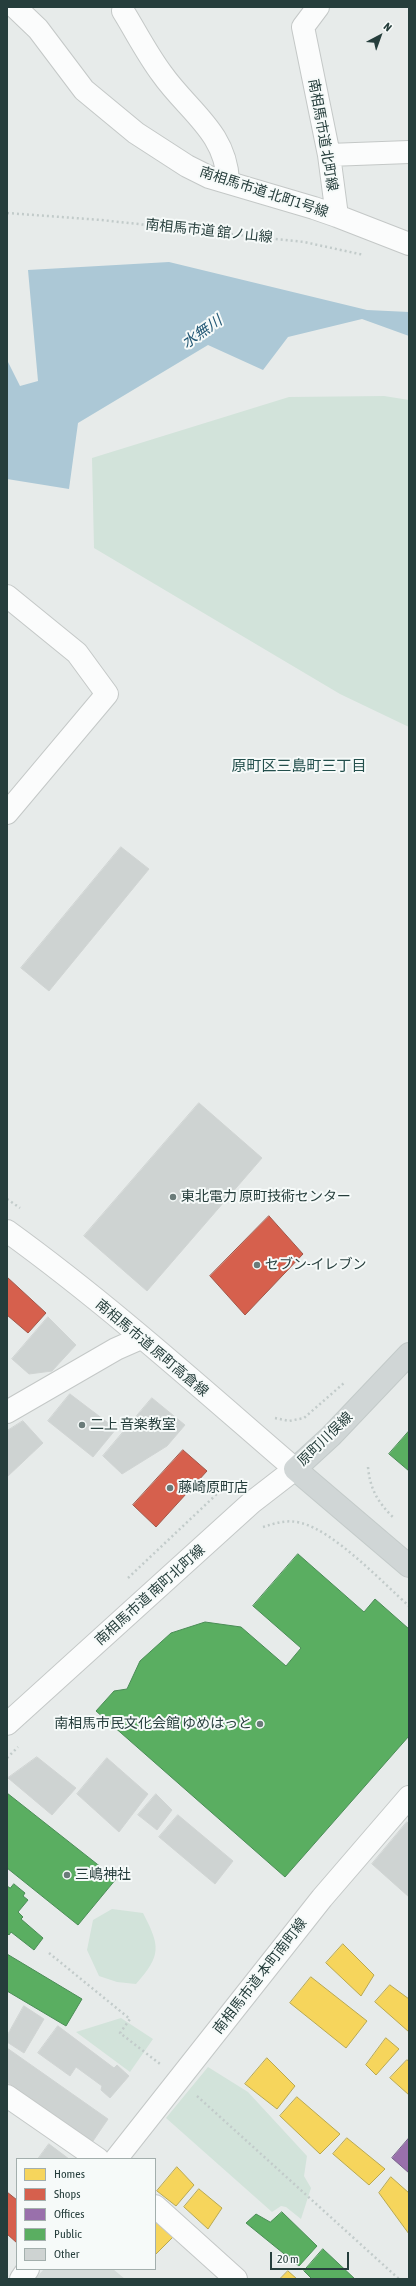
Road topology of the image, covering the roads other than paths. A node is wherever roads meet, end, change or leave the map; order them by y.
1 (16, 7) edge
2 (318, 7) edge
3 (123, 11) dead end
4 (409, 152) edge
5 (329, 155) junction
6 (228, 181) junction
7 (337, 216) junction
8 (409, 244) edge
9 (7, 596) edge
10 (7, 812) edge
11 (7, 1231) edge
12 (141, 1338) junction
13 (409, 1354) edge
14 (7, 1412) edge
15 (295, 1469) junction
16 (409, 1566) edge
17 (7, 1724) edge
18 (409, 1797) edge
19 (7, 2096) edge
20 (97, 2158) edge
21 (117, 2158) edge
22 (156, 2207) edge
23 (27, 2270) edge
24 (20, 2279) edge
25 (236, 2279) edge

1 - 6 street, 南相馬市道 北町1号線
2 - 5 street, 南相馬市道 北町線
3 - 6 street
4 - 5 street
5 - 7 street, 南相馬市道 北町線
6 - 7 street, 南相馬市道 北町1号線
7 - 8 street
9 - 10 street
11 - 12 street, 南相馬市道 原町高倉線
12 - 14 street
12 - 15 street, 南相馬市道 原町高倉線
13 - 15 main road, 原町川俣線
15 - 16 main road, 原町川俣線
15 - 17 street, 南相馬市道 南町北町線
18 - 21 street, 南相馬市道 本町南町線
19 - 20 street
22 - 25 street
23 - 24 street

